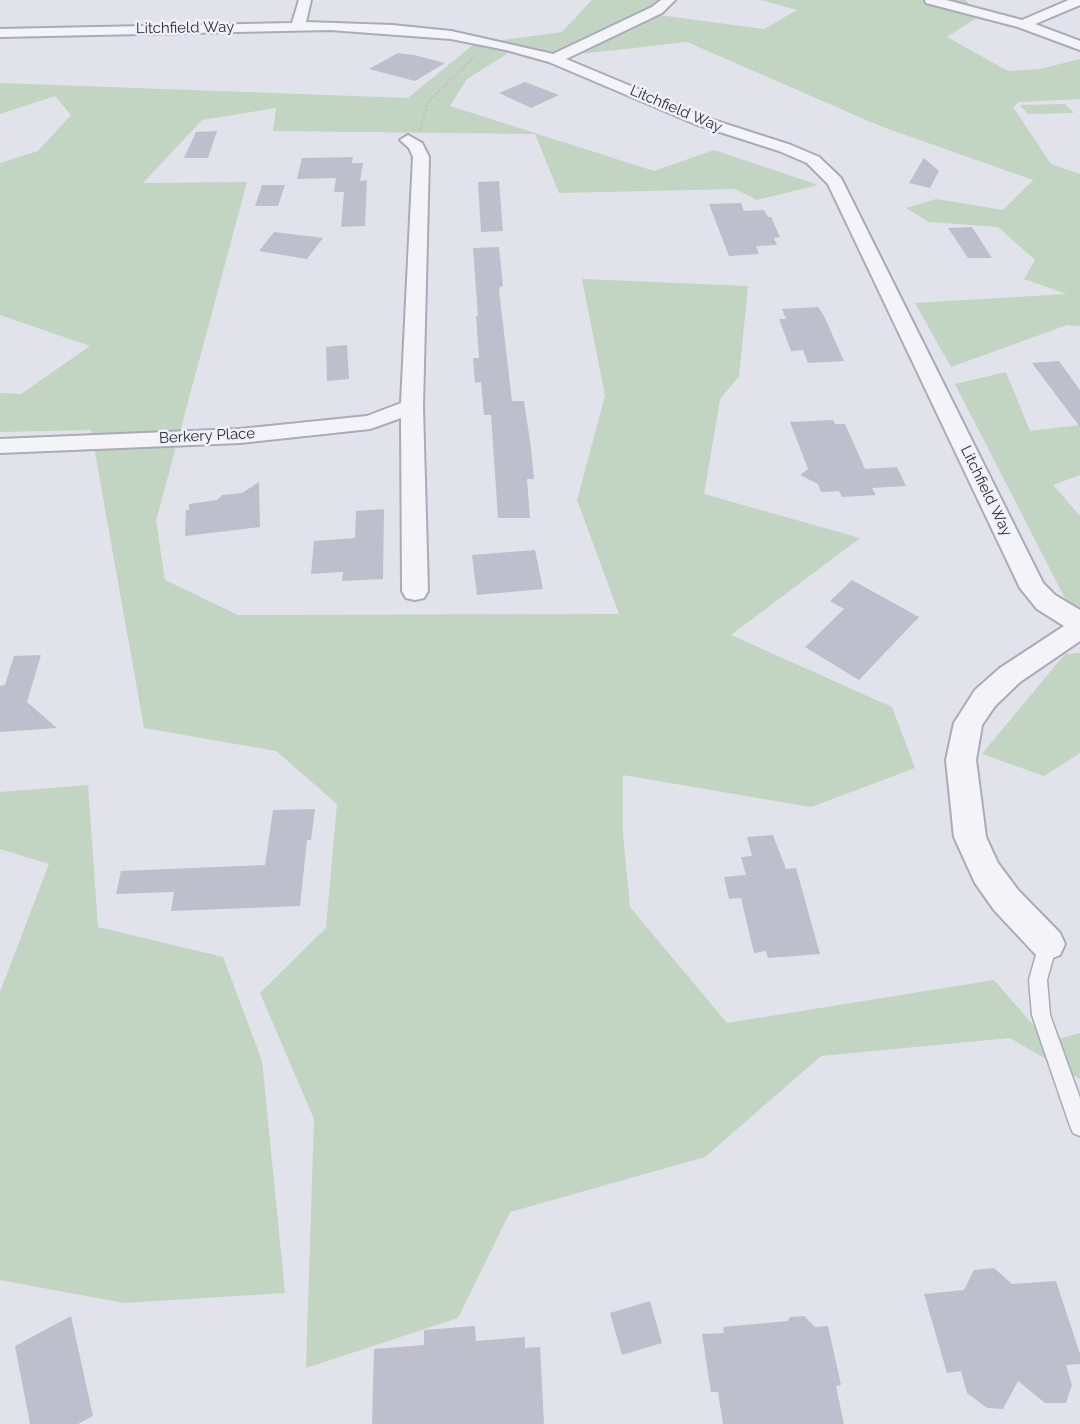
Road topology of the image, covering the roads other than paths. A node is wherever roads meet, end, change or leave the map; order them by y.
1 (305, 0) edge
2 (669, 0) edge
3 (931, 0) edge
4 (1080, 0) edge
5 (1023, 24) junction
6 (298, 26) junction
7 (0, 33) edge
8 (1080, 46) edge
9 (554, 59) junction
10 (412, 143) road end
11 (412, 407) junction
12 (0, 446) edge
13 (415, 591) dead end
14 (1080, 626) edge
15 (1048, 944) joint
16 (1080, 1126) edge

1 - 6 street
2 - 9 street
3 - 5 street
4 - 5 street
5 - 8 street
6 - 7 street, Litchfield Way
6 - 9 street, Litchfield Way
9 - 14 street, Litchfield Way
10 - 11 street
11 - 12 street, Berkery Place
11 - 13 street
14 - 15 street
15 - 16 lane

